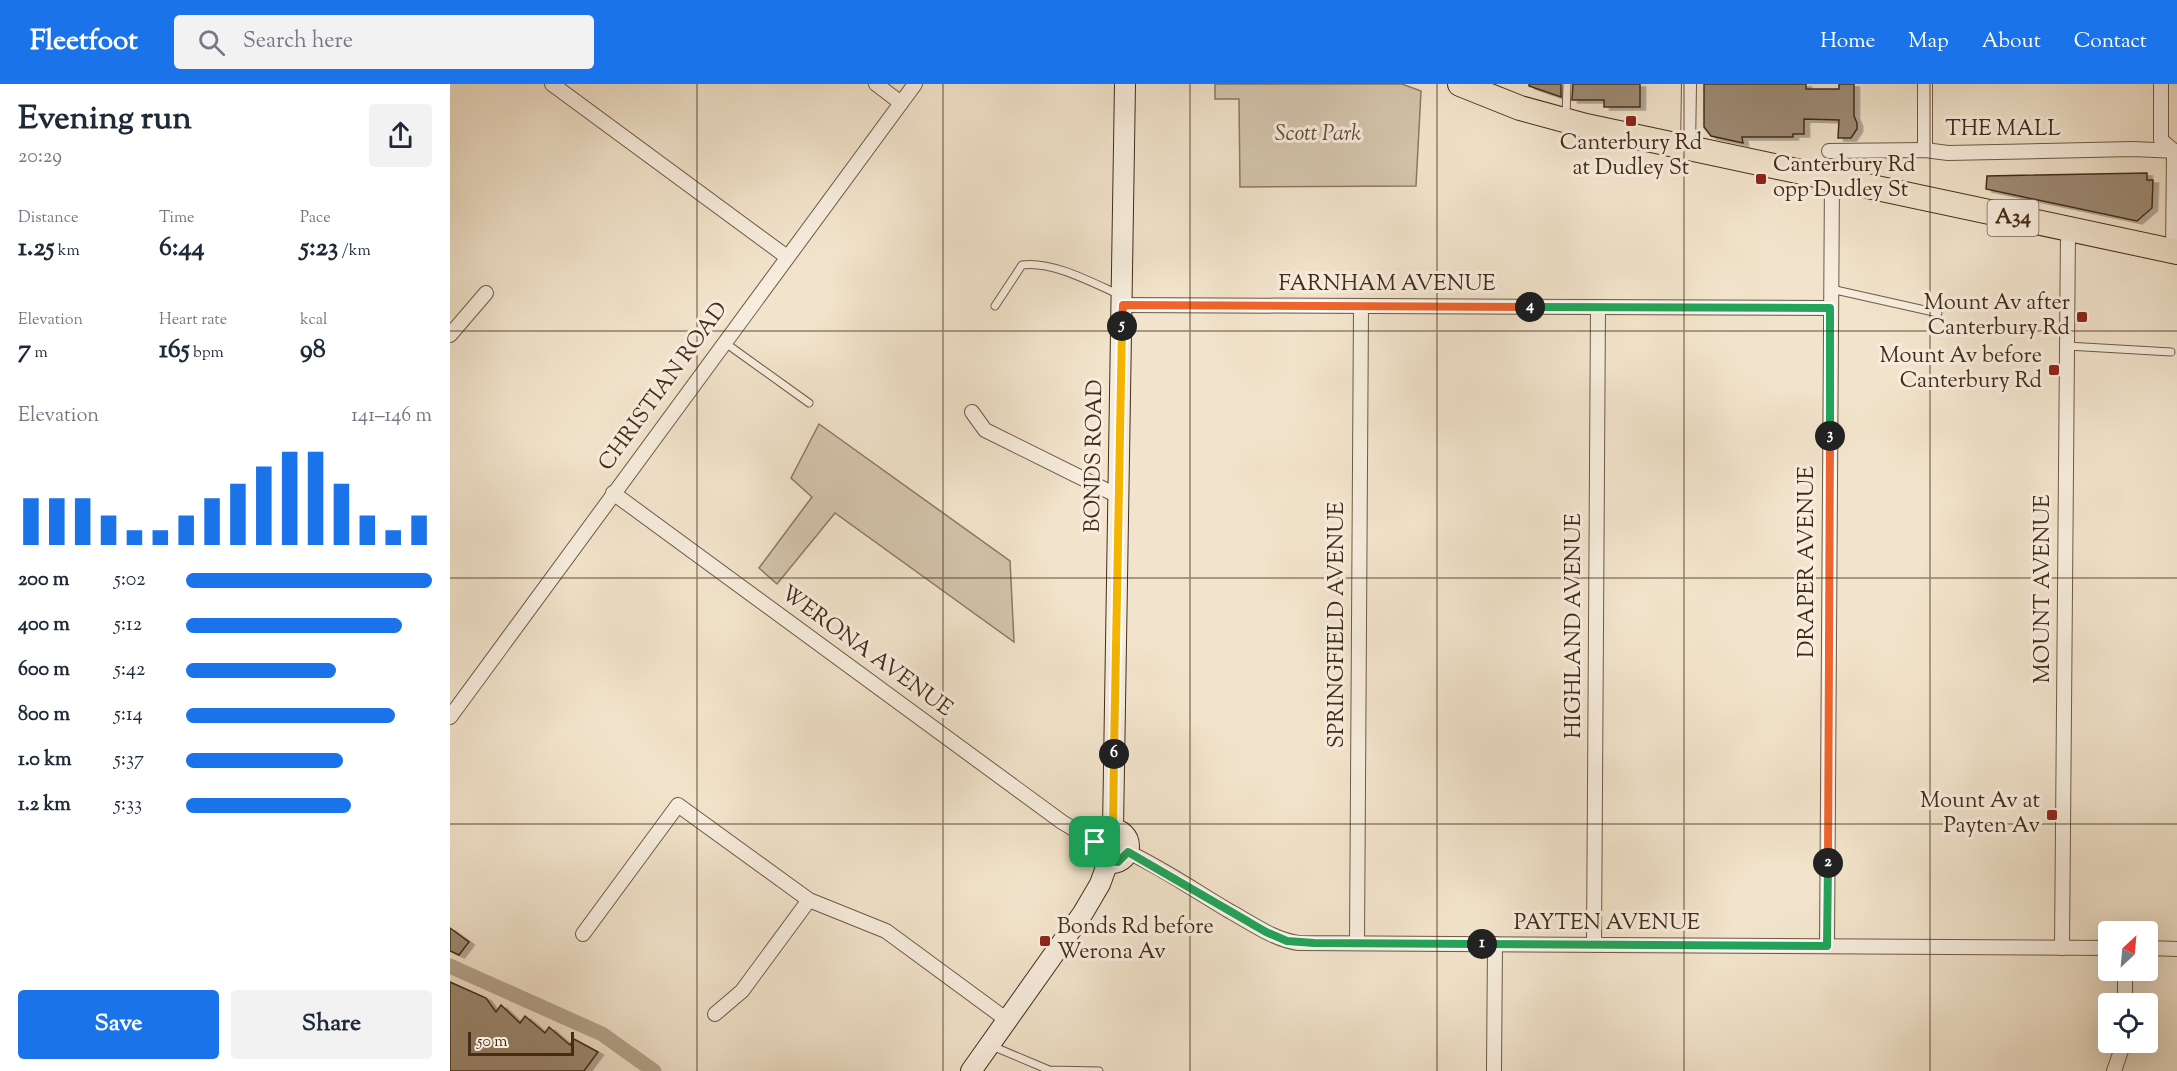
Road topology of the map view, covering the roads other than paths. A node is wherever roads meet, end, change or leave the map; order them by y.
1 (552, 84) edge
2 (876, 84) edge
3 (915, 84) edge
4 (1125, 84) edge
5 (1460, 84) edge
6 (1567, 84) edge
7 (1689, 84) edge
8 (1925, 84) edge
9 (2161, 84) edge
10 (901, 103) junction
11 (1566, 122) junction
12 (1688, 149) junction
13 (1925, 150) junction
14 (1829, 151) dead end
15 (2176, 151) edge
16 (1832, 179) junction
17 (2068, 230) junction
18 (2175, 252) edge
19 (787, 257) junction
20 (1831, 289) junction
21 (486, 293) dead end
22 (1123, 301) junction
23 (996, 306) dead end
24 (1361, 306) junction
25 (1598, 307) junction
26 (1830, 308) junction
27 (1938, 313) dead end
28 (450, 335) edge
29 (724, 342) junction
30 (2067, 346) junction
31 (2171, 352) dead end
32 (809, 404) dead end
33 (972, 412) dead end
34 (613, 493) junction
35 (1118, 496) junction
36 (450, 717) edge
37 (1113, 829) junction
38 (1095, 842) junction
39 (1128, 852) junction
40 (1108, 862) junction
41 (809, 900) junction
42 (583, 934) dead end
43 (1357, 943) junction
44 (1496, 944) junction
45 (1594, 945) junction
46 (1827, 946) junction
47 (2062, 948) junction
48 (2098, 948) edge
49 (2158, 948) edge
50 (2177, 949) edge
51 (715, 1014) dead end
52 (1007, 1020) junction
53 (990, 1044) junction
54 (2120, 1053) edge
55 (971, 1071) edge
56 (1099, 1071) edge
57 (1494, 1071) edge
58 (2114, 1071) edge

1 - 19 street
2 - 10 street
3 - 10 street, CHRISTIAN ROAD
4 - 22 main road, BONDS ROAD
5 - 11 highway, A34
6 - 11 lane
7 - 12 street
8 - 13 street
9 - 15 street
10 - 19 street, CHRISTIAN ROAD
11 - 12 highway, A34
12 - 16 highway, A34
13 - 14 street, THE MALL
13 - 15 street, THE MALL
15 - 18 street
16 - 17 highway, A34
16 - 20 street, DRAPER AVENUE
17 - 18 highway, A34
17 - 30 street, MOUNT AVENUE
19 - 29 street, CHRISTIAN ROAD
20 - 26 street, DRAPER AVENUE
20 - 27 lane
21 - 28 street
22 - 23 lane
22 - 24 street, FARNHAM AVENUE
22 - 35 main road, BONDS ROAD
24 - 25 street, FARNHAM AVENUE
24 - 43 street, SPRINGFIELD AVENUE
25 - 26 street, FARNHAM AVENUE
25 - 45 street, HIGHLAND AVENUE
26 - 46 street, DRAPER AVENUE
29 - 32 lane
29 - 34 street, CHRISTIAN ROAD
30 - 31 lane
30 - 47 street, MOUNT AVENUE
33 - 35 street
34 - 36 street, CHRISTIAN ROAD
34 - 38 street, WERONA AVENUE
35 - 37 main road, BONDS ROAD
37 - 38 main road
37 - 39 main road
38 - 40 main road
39 - 40 main road
39 - 43 street, PAYTEN AVENUE
40 - 52 main road
41 - 42 street
41 - 51 street
41 - 52 street
43 - 44 street, PAYTEN AVENUE
44 - 45 street, PAYTEN AVENUE
44 - 57 street
45 - 46 street, PAYTEN AVENUE
46 - 47 street, PAYTEN AVENUE
47 - 48 street, PAYTEN AVENUE
49 - 50 street
52 - 53 main road
53 - 55 main road
53 - 56 lane
54 - 58 street

